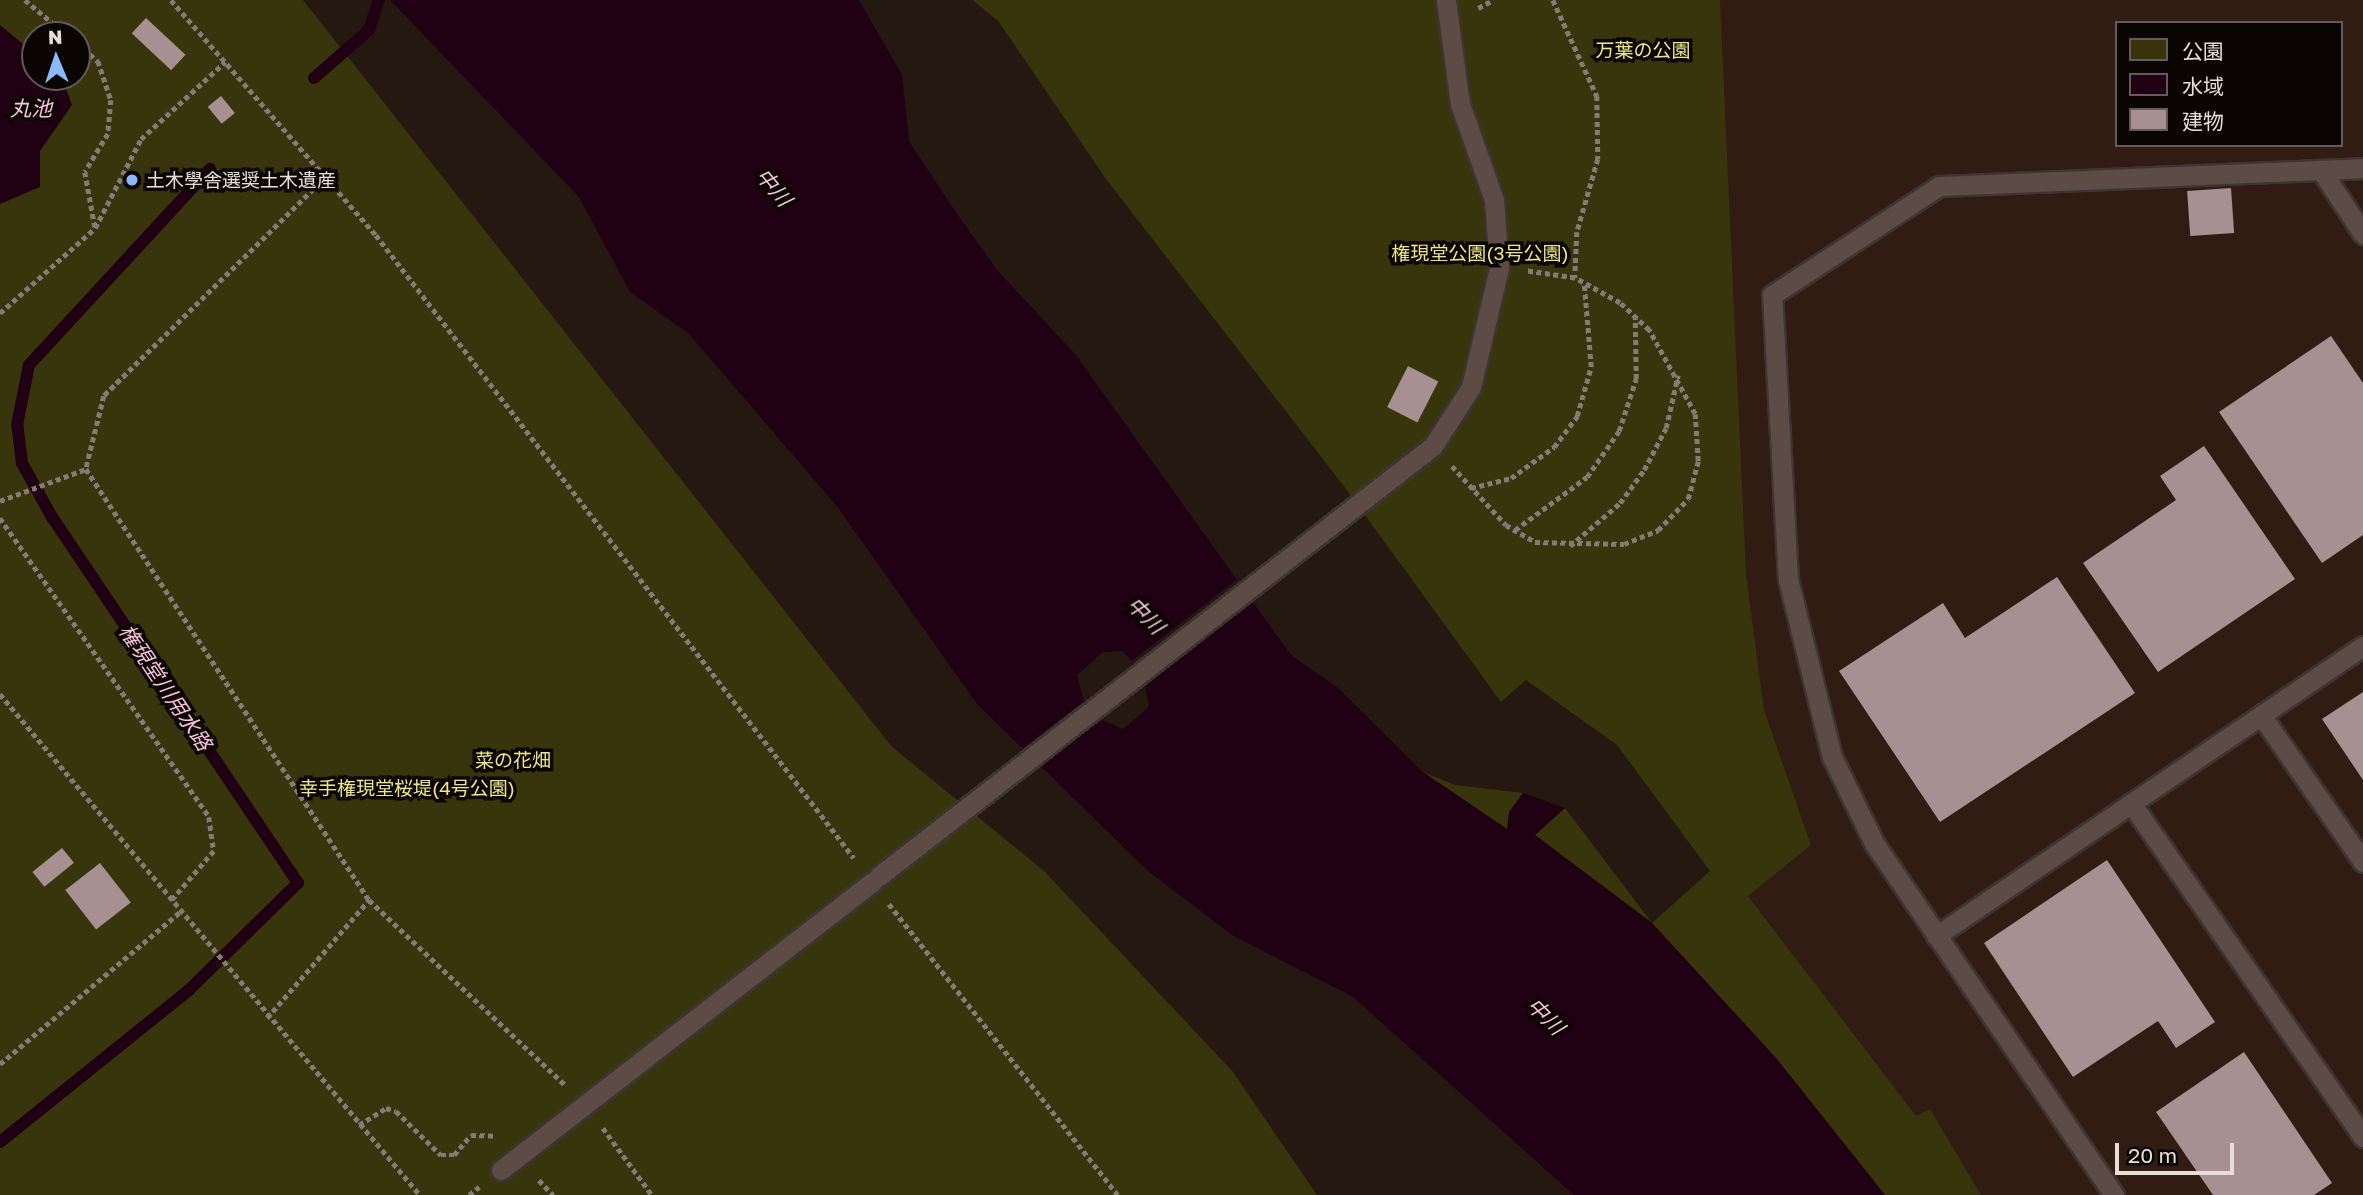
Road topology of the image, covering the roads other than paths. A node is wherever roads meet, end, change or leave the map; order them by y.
1 (1446, 0) edge
2 (2363, 168) edge
3 (2321, 170) junction
4 (2363, 234) edge
5 (2363, 646) edge
6 (2261, 715) junction
7 (2131, 803) junction
8 (2363, 862) edge
9 (1936, 936) junction
10 (2363, 1137) edge
11 (501, 1170) dead end
12 (2114, 1195) edge

1 - 11 street
2 - 3 street
3 - 4 street
3 - 9 street
5 - 6 street
6 - 7 street
6 - 8 street
7 - 9 street
7 - 10 street
9 - 12 street

